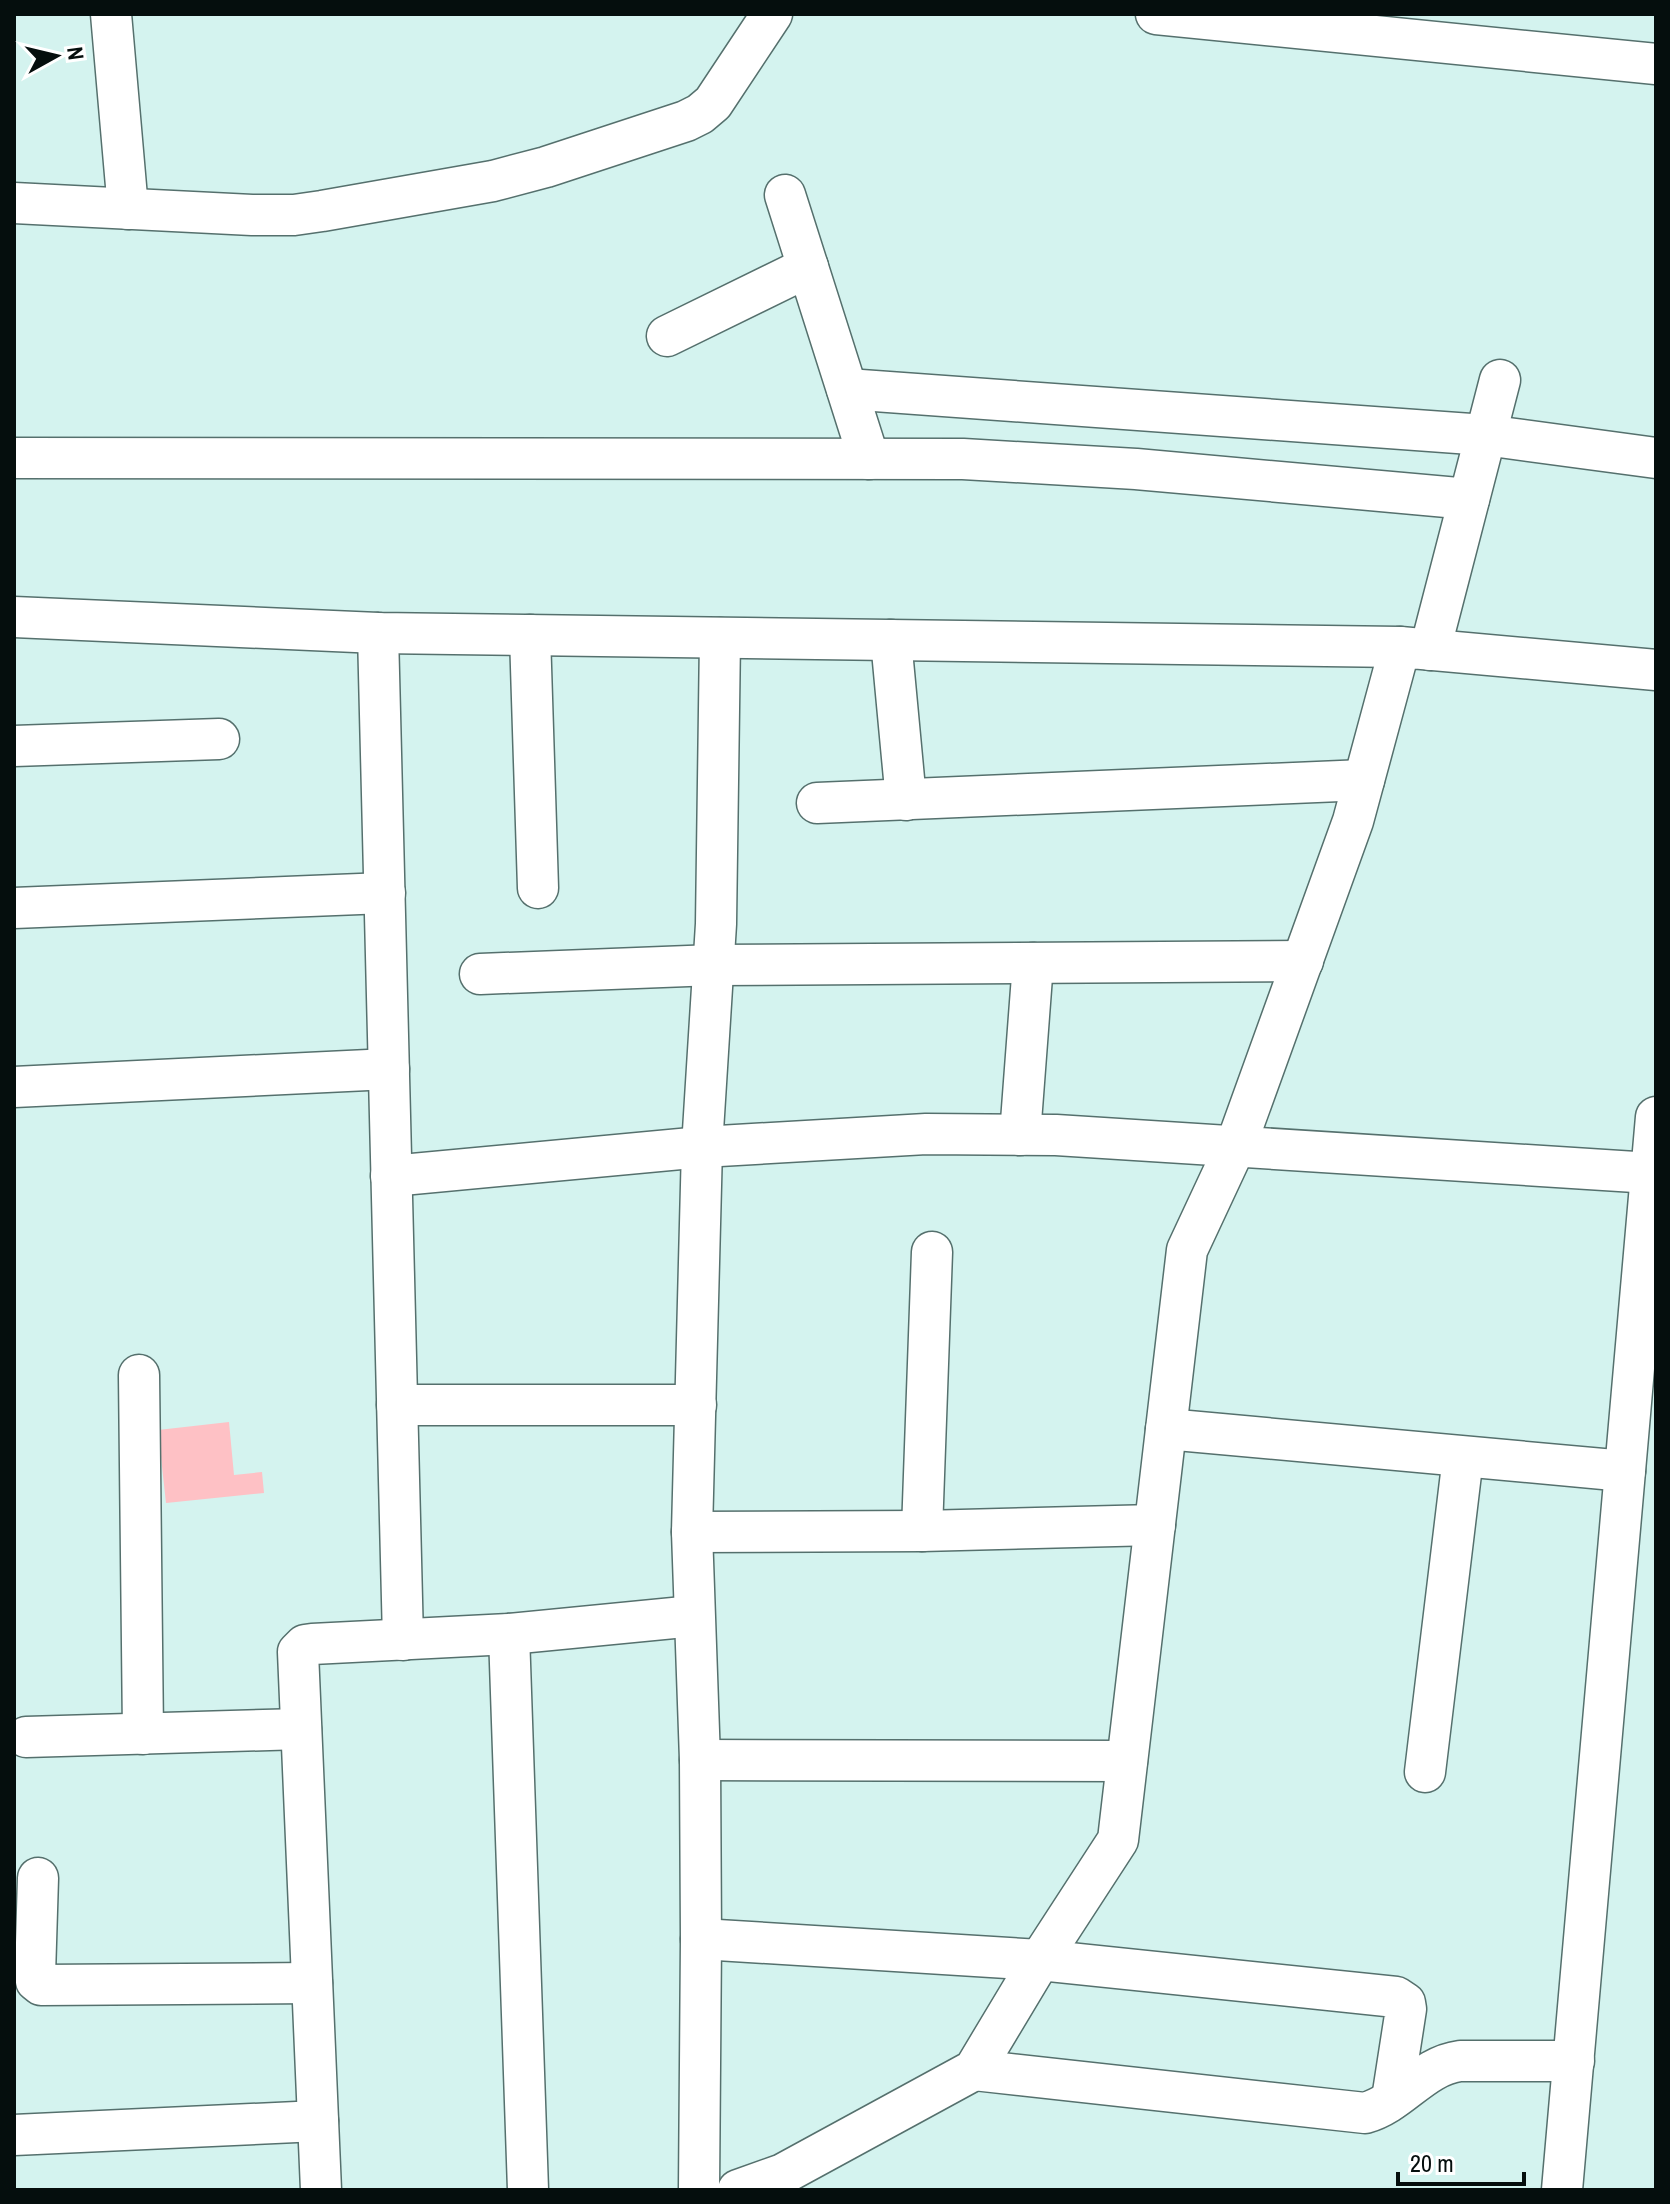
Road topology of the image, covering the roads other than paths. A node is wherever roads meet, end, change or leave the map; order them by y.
1 (111, 14) edge
2 (772, 14) edge
3 (1156, 14) edge
4 (1656, 64) edge
5 (785, 195) dead end
6 (14, 203) edge
7 (128, 209) junction
8 (808, 267) junction
9 (667, 336) dead end
10 (1500, 380) dead end
11 (847, 389) junction
12 (1485, 435) junction
13 (14, 458) edge
14 (1656, 458) edge
15 (869, 459) junction
16 (1469, 499) junction
17 (14, 617) edge
18 (378, 633) junction
19 (530, 635) junction
20 (720, 638) junction
21 (891, 640) junction
22 (1415, 648) junction
23 (1656, 670) edge
24 (219, 739) dead end
25 (14, 746) edge
26 (1364, 780) junction
27 (906, 800) junction
28 (817, 803) dead end
29 (538, 888) dead end
30 (385, 893) junction
31 (14, 908) edge
32 (1303, 961) junction
33 (1033, 963) junction
34 (714, 965) junction
35 (480, 974) dead end
36 (389, 1069) junction
37 (14, 1087) edge
38 (1656, 1117) edge
39 (1020, 1135) junction
40 (1236, 1145) junction
41 (702, 1147) junction
42 (1651, 1173) junction
43 (391, 1176) junction
44 (932, 1252) dead end
45 (139, 1375) dead end
46 (397, 1405) junction
47 (696, 1405) junction
48 (1166, 1429) junction
49 (1463, 1457) junction
50 (1625, 1471) junction
51 (1155, 1525) junction
52 (922, 1531) junction
53 (692, 1532) junction
54 (694, 1616) junction
55 (509, 1634) junction
56 (403, 1640) junction
57 (301, 1729) junction
58 (143, 1734) junction
59 (26, 1737) dead end
60 (700, 1760) junction
61 (1127, 1761) junction
62 (1425, 1772) dead end
63 (38, 1878) dead end
64 (701, 1939) junction
65 (1040, 1960) junction
66 (312, 1983) junction
67 (1574, 2061) junction
68 (974, 2070) junction
69 (1392, 2099) junction
70 (318, 2121) junction
71 (14, 2135) edge
72 (783, 2182) edge
73 (321, 2190) edge
74 (528, 2190) edge
75 (699, 2190) edge
76 (738, 2190) edge
77 (1562, 2190) edge

1 - 7 street
2 - 7 street
3 - 4 street
5 - 8 street
6 - 7 street
8 - 9 street
8 - 11 street
10 - 12 street
11 - 12 street
11 - 15 street
12 - 14 street
12 - 16 street
13 - 15 street
15 - 16 street
16 - 22 street
17 - 18 street
18 - 19 street
18 - 30 street
19 - 20 street
19 - 29 street
20 - 21 street
20 - 34 street
21 - 22 street
21 - 27 street
22 - 23 street
22 - 26 street
24 - 25 street
26 - 27 street
26 - 32 street
27 - 28 street
30 - 31 street
30 - 36 street
32 - 33 street
32 - 40 street
33 - 34 street
33 - 39 street
34 - 35 street
34 - 41 street
36 - 37 street
36 - 43 street
38 - 42 street
39 - 40 street
39 - 41 street
40 - 42 street
40 - 48 street
41 - 43 street
41 - 47 street
42 - 50 street
43 - 46 street
44 - 52 street
45 - 58 street
46 - 47 street
46 - 56 street
47 - 53 street
48 - 49 street
48 - 51 street
49 - 50 street
49 - 62 street
50 - 67 street
51 - 52 street
51 - 61 street
52 - 53 street
53 - 54 street
54 - 55 street
54 - 60 street
55 - 56 street
55 - 74 street
56 - 57 street
57 - 58 street
57 - 66 street
58 - 59 street
60 - 61 street
60 - 64 street
61 - 65 street
63 - 66 street
64 - 65 street
64 - 75 street
65 - 68 street
65 - 69 street
66 - 70 street
67 - 69 street
67 - 77 street
68 - 69 street
68 - 72 street
70 - 71 street
70 - 73 street
72 - 76 street

